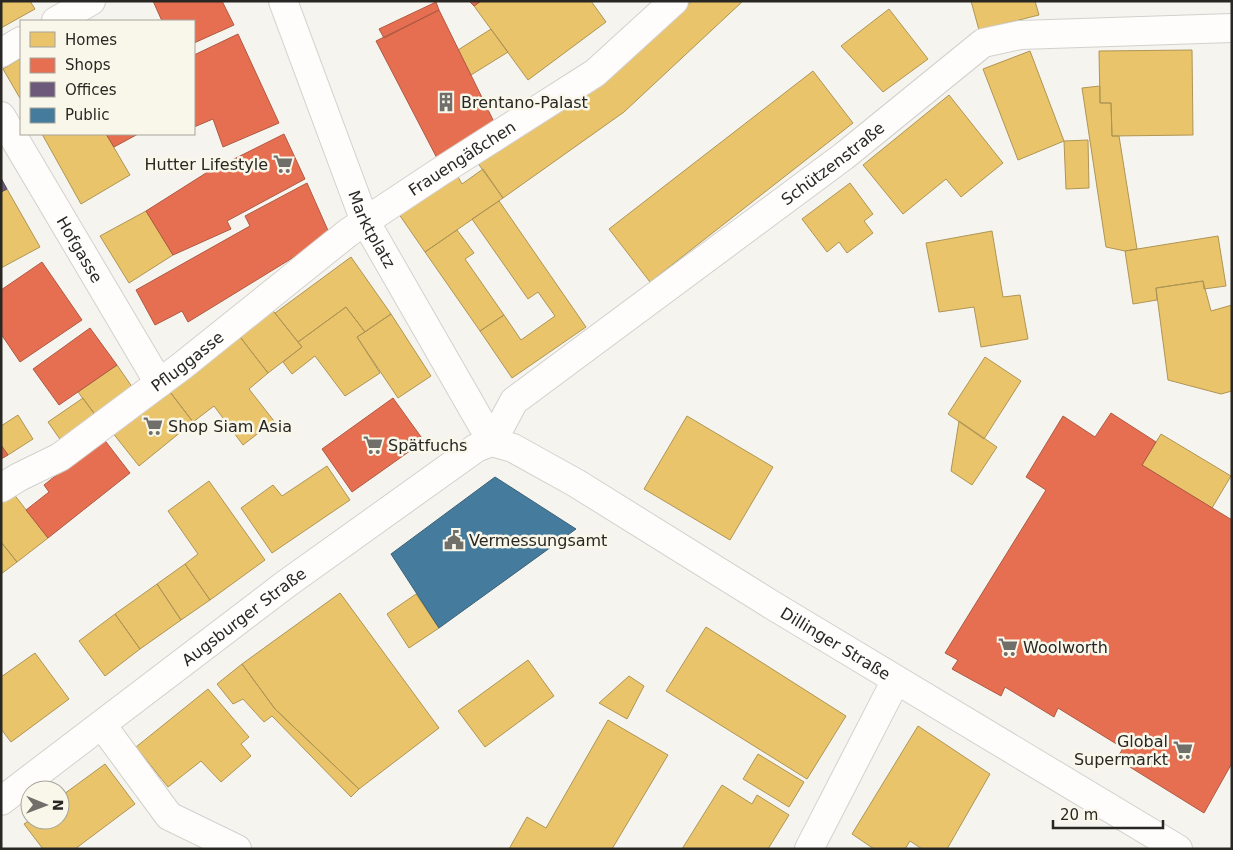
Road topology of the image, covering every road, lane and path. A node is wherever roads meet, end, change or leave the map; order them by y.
1 (91, 1) edge
2 (283, 1) edge
3 (674, 1) edge
4 (58, 20) edge
5 (1232, 28) edge
6 (20, 42) edge
7 (1, 53) edge
8 (1, 116) edge
9 (365, 220) junction
10 (159, 383) junction
11 (492, 442) junction
12 (1, 488) edge
13 (896, 680) junction
14 (102, 725) junction
15 (1, 801) edge
16 (237, 849) edge
17 (809, 849) edge
18 (1178, 849) edge

1 - 4 street
2 - 9 street, Marktplatz
3 - 9 street, Frauengäßchen
5 - 11 street, Schützenstraße
6 - 7 street
8 - 10 street, Hofgasse
9 - 10 street, Pfluggasse
9 - 11 street, Marktplatz
10 - 12 street, Pfluggasse
11 - 13 street, Dillinger Straße
11 - 14 street, Augsburger Straße
13 - 17 street
13 - 18 street, Dillinger Straße
14 - 15 street, Augsburger Straße
14 - 16 street

